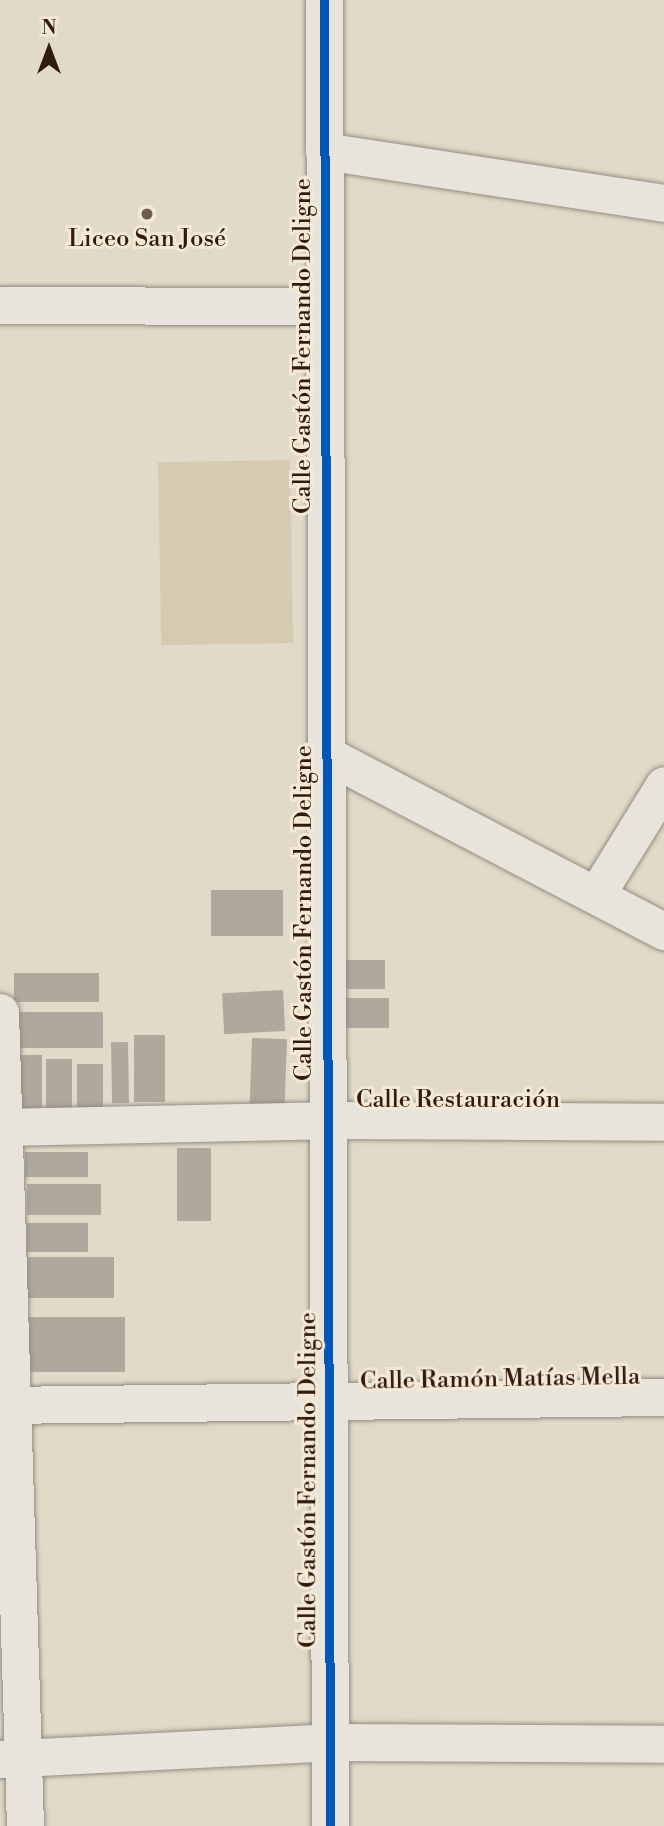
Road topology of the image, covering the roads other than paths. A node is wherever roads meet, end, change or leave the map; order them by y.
1 (324, 0) edge
2 (324, 151) junction
3 (664, 203) edge
4 (0, 305) edge
5 (324, 306) junction
6 (323, 753) junction
7 (664, 785) edge
8 (596, 895) junction
9 (664, 931) edge
10 (0, 1012) edge
11 (326, 1120) junction
12 (664, 1122) edge
13 (1, 1127) edge
14 (664, 1397) edge
15 (327, 1402) junction
16 (5, 1405) edge
17 (330, 1742) junction
18 (664, 1744) edge
19 (11, 1759) edge
20 (25, 1826) edge
21 (330, 1826) edge

1 - 2 street, Calle Gastón Fernando Deligne
2 - 3 street
2 - 5 street, Calle Gastón Fernando Deligne
4 - 5 street
5 - 6 street, Calle Gastón Fernando Deligne
6 - 8 street
6 - 11 street, Calle Gastón Fernando Deligne
7 - 8 street
8 - 9 street
10 - 13 street
11 - 12 street, Calle Restauración
11 - 13 street, Calle Restauración
11 - 15 street, Calle Gastón Fernando Deligne
13 - 16 street
14 - 15 street, Calle Ramón Matías Mella
15 - 16 street, Calle Ramón Matías Mella
15 - 17 street, Calle Gastón Fernando Deligne
16 - 19 street
17 - 18 street
17 - 19 street
17 - 21 street, Calle Gastón Fernando Deligne
19 - 20 street

